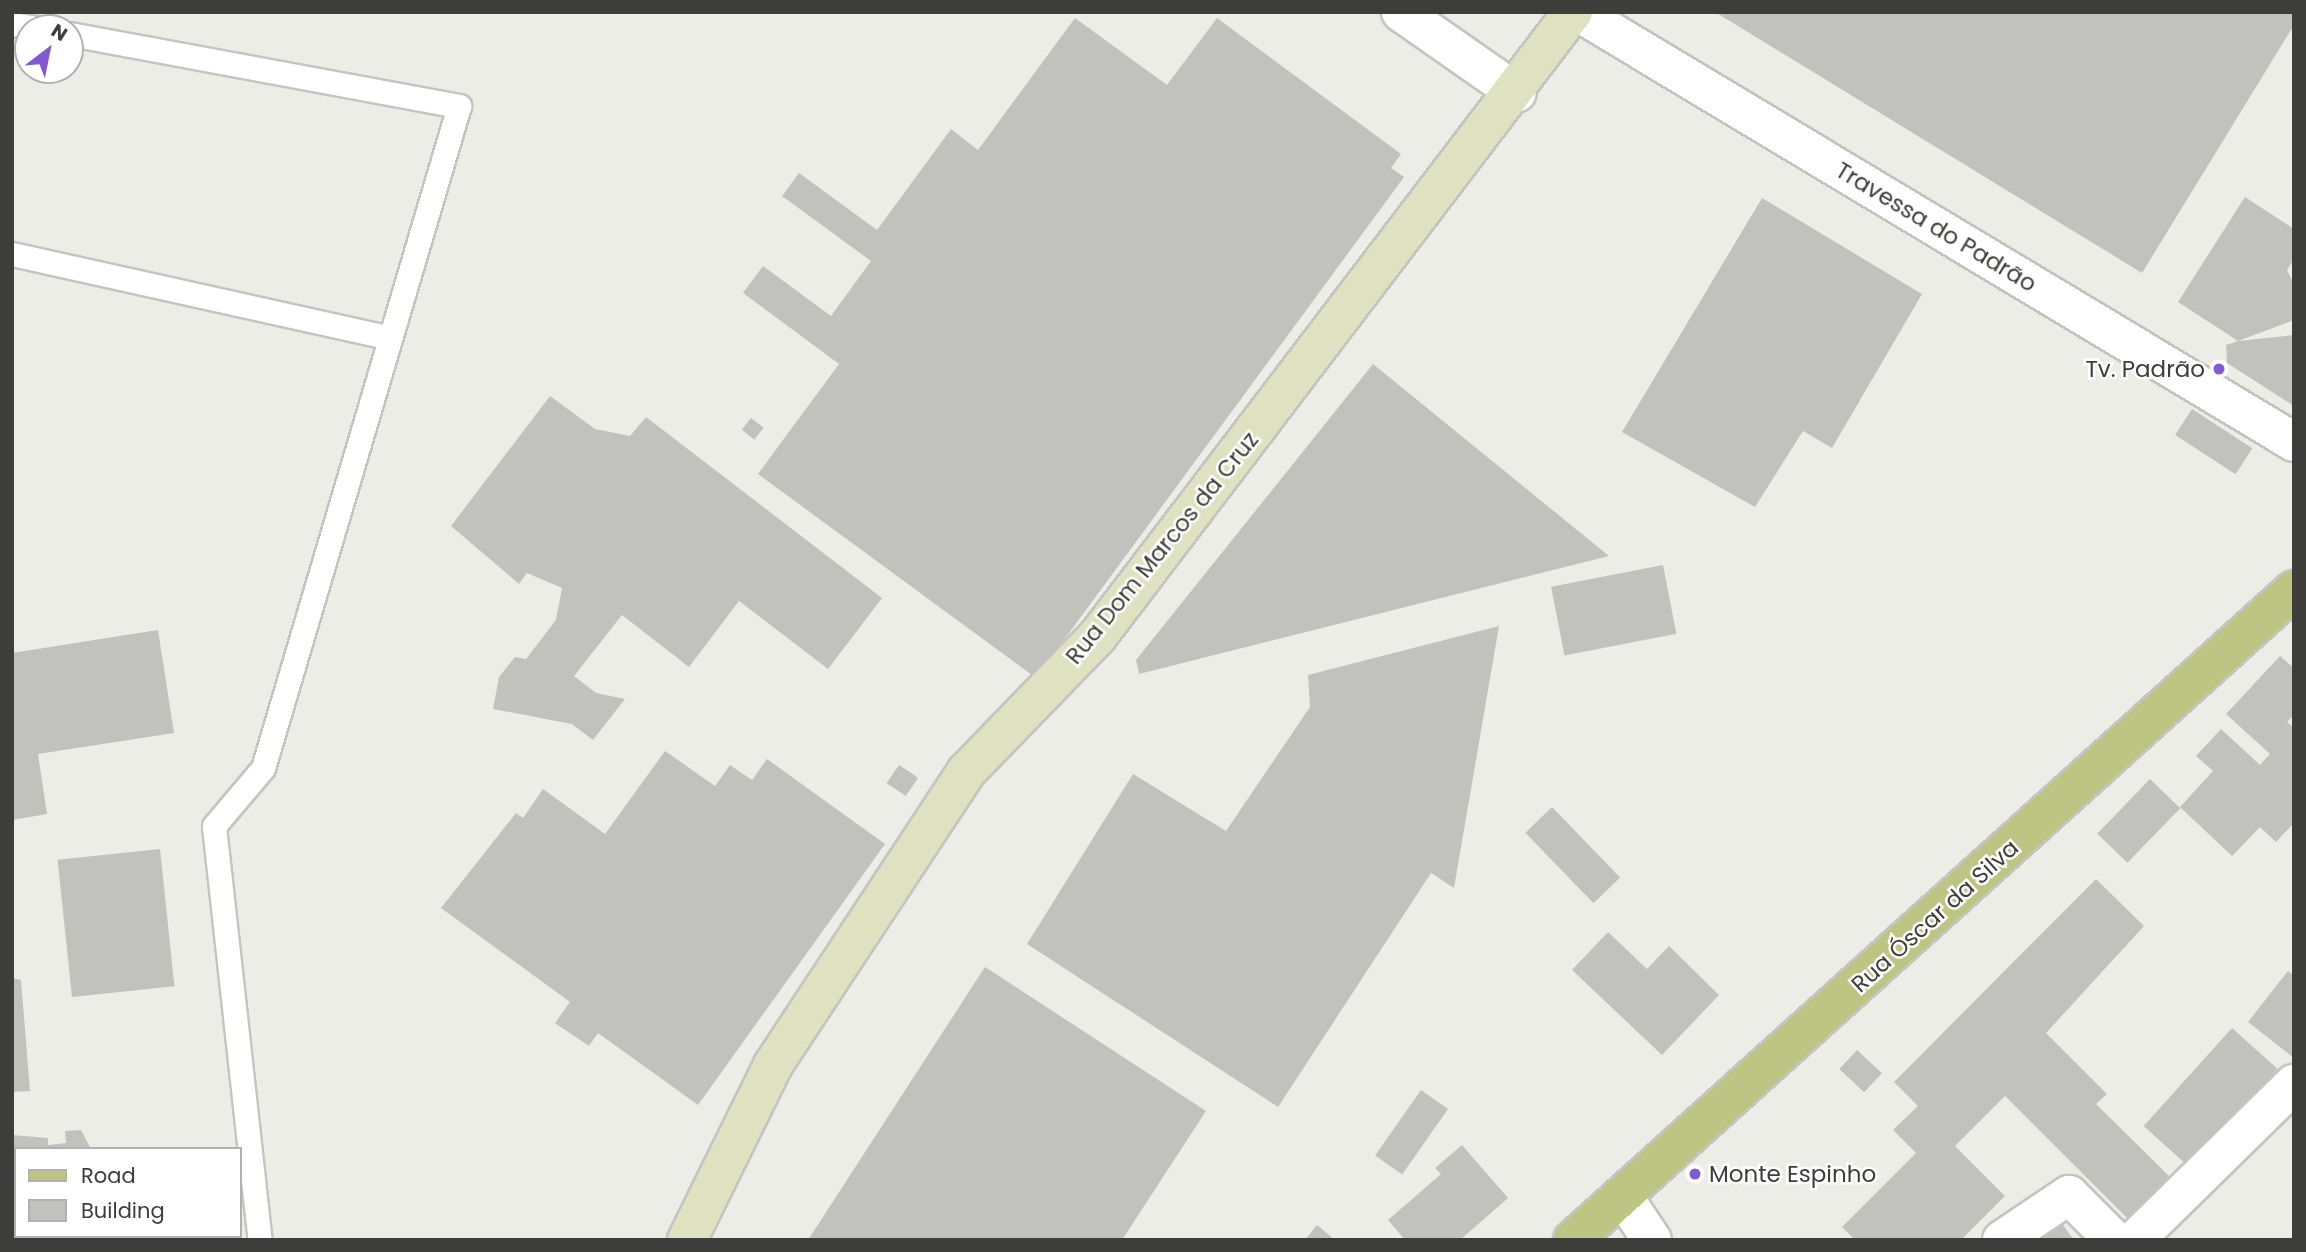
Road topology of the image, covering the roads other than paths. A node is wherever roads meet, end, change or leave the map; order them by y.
1 (1401, 12) edge
2 (1576, 12) edge
3 (84, 37) edge
4 (1517, 93) junction
5 (12, 254) edge
6 (390, 338) junction
7 (2294, 442) edge
8 (2294, 590) edge
9 (2294, 1084) edge
10 (1624, 1198) junction
11 (260, 1240) edge
12 (687, 1240) edge
13 (1573, 1240) edge
14 (1651, 1240) edge
15 (2002, 1240) edge
16 (2114, 1240) edge
17 (2135, 1240) edge

1 - 4 street
2 - 4 street, Rua Dom Marcos da Cruz
2 - 7 street, Travessa do Padrão
3 - 6 lane
4 - 12 street, Rua Dom Marcos da Cruz
5 - 6 lane
6 - 11 lane
8 - 10 main road, Rua Óscar da Silva
9 - 17 street
10 - 13 main road, Rua Óscar da Silva
10 - 14 street
15 - 16 street

